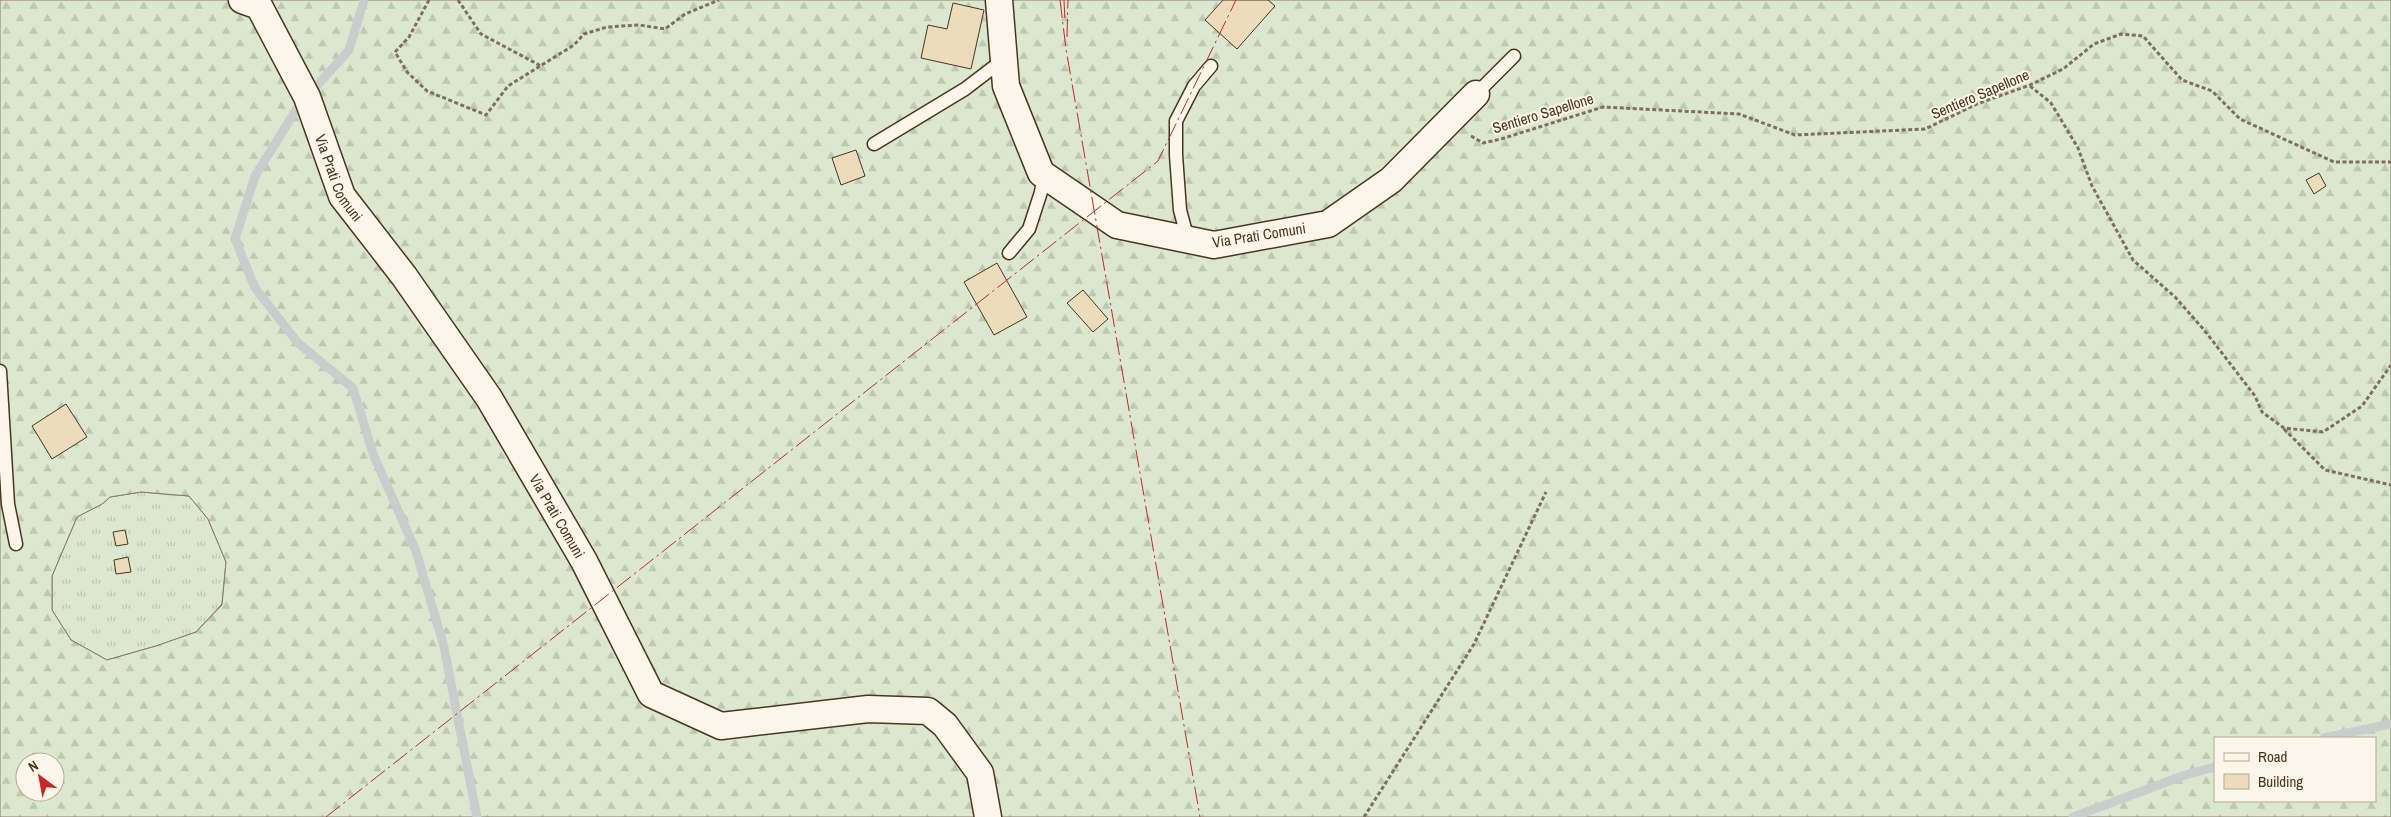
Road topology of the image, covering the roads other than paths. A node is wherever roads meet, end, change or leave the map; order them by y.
1 (242, 0) edge
2 (999, 0) edge
3 (1514, 56) dead end
4 (1004, 60) junction
5 (1211, 66) dead end
6 (1476, 94) joint
7 (874, 144) dead end
8 (1044, 175) junction
9 (1188, 240) junction
10 (1009, 253) dead end
11 (0, 371) edge
12 (16, 544) dead end
13 (988, 817) edge

1 - 13 street, Via Prati Comuni
2 - 4 street, Via Prati Comuni
3 - 6 lane
4 - 7 lane
4 - 8 street, Via Prati Comuni
5 - 9 lane
6 - 9 street, Via Prati Comuni
8 - 9 street, Via Prati Comuni
8 - 10 lane
11 - 12 lane

